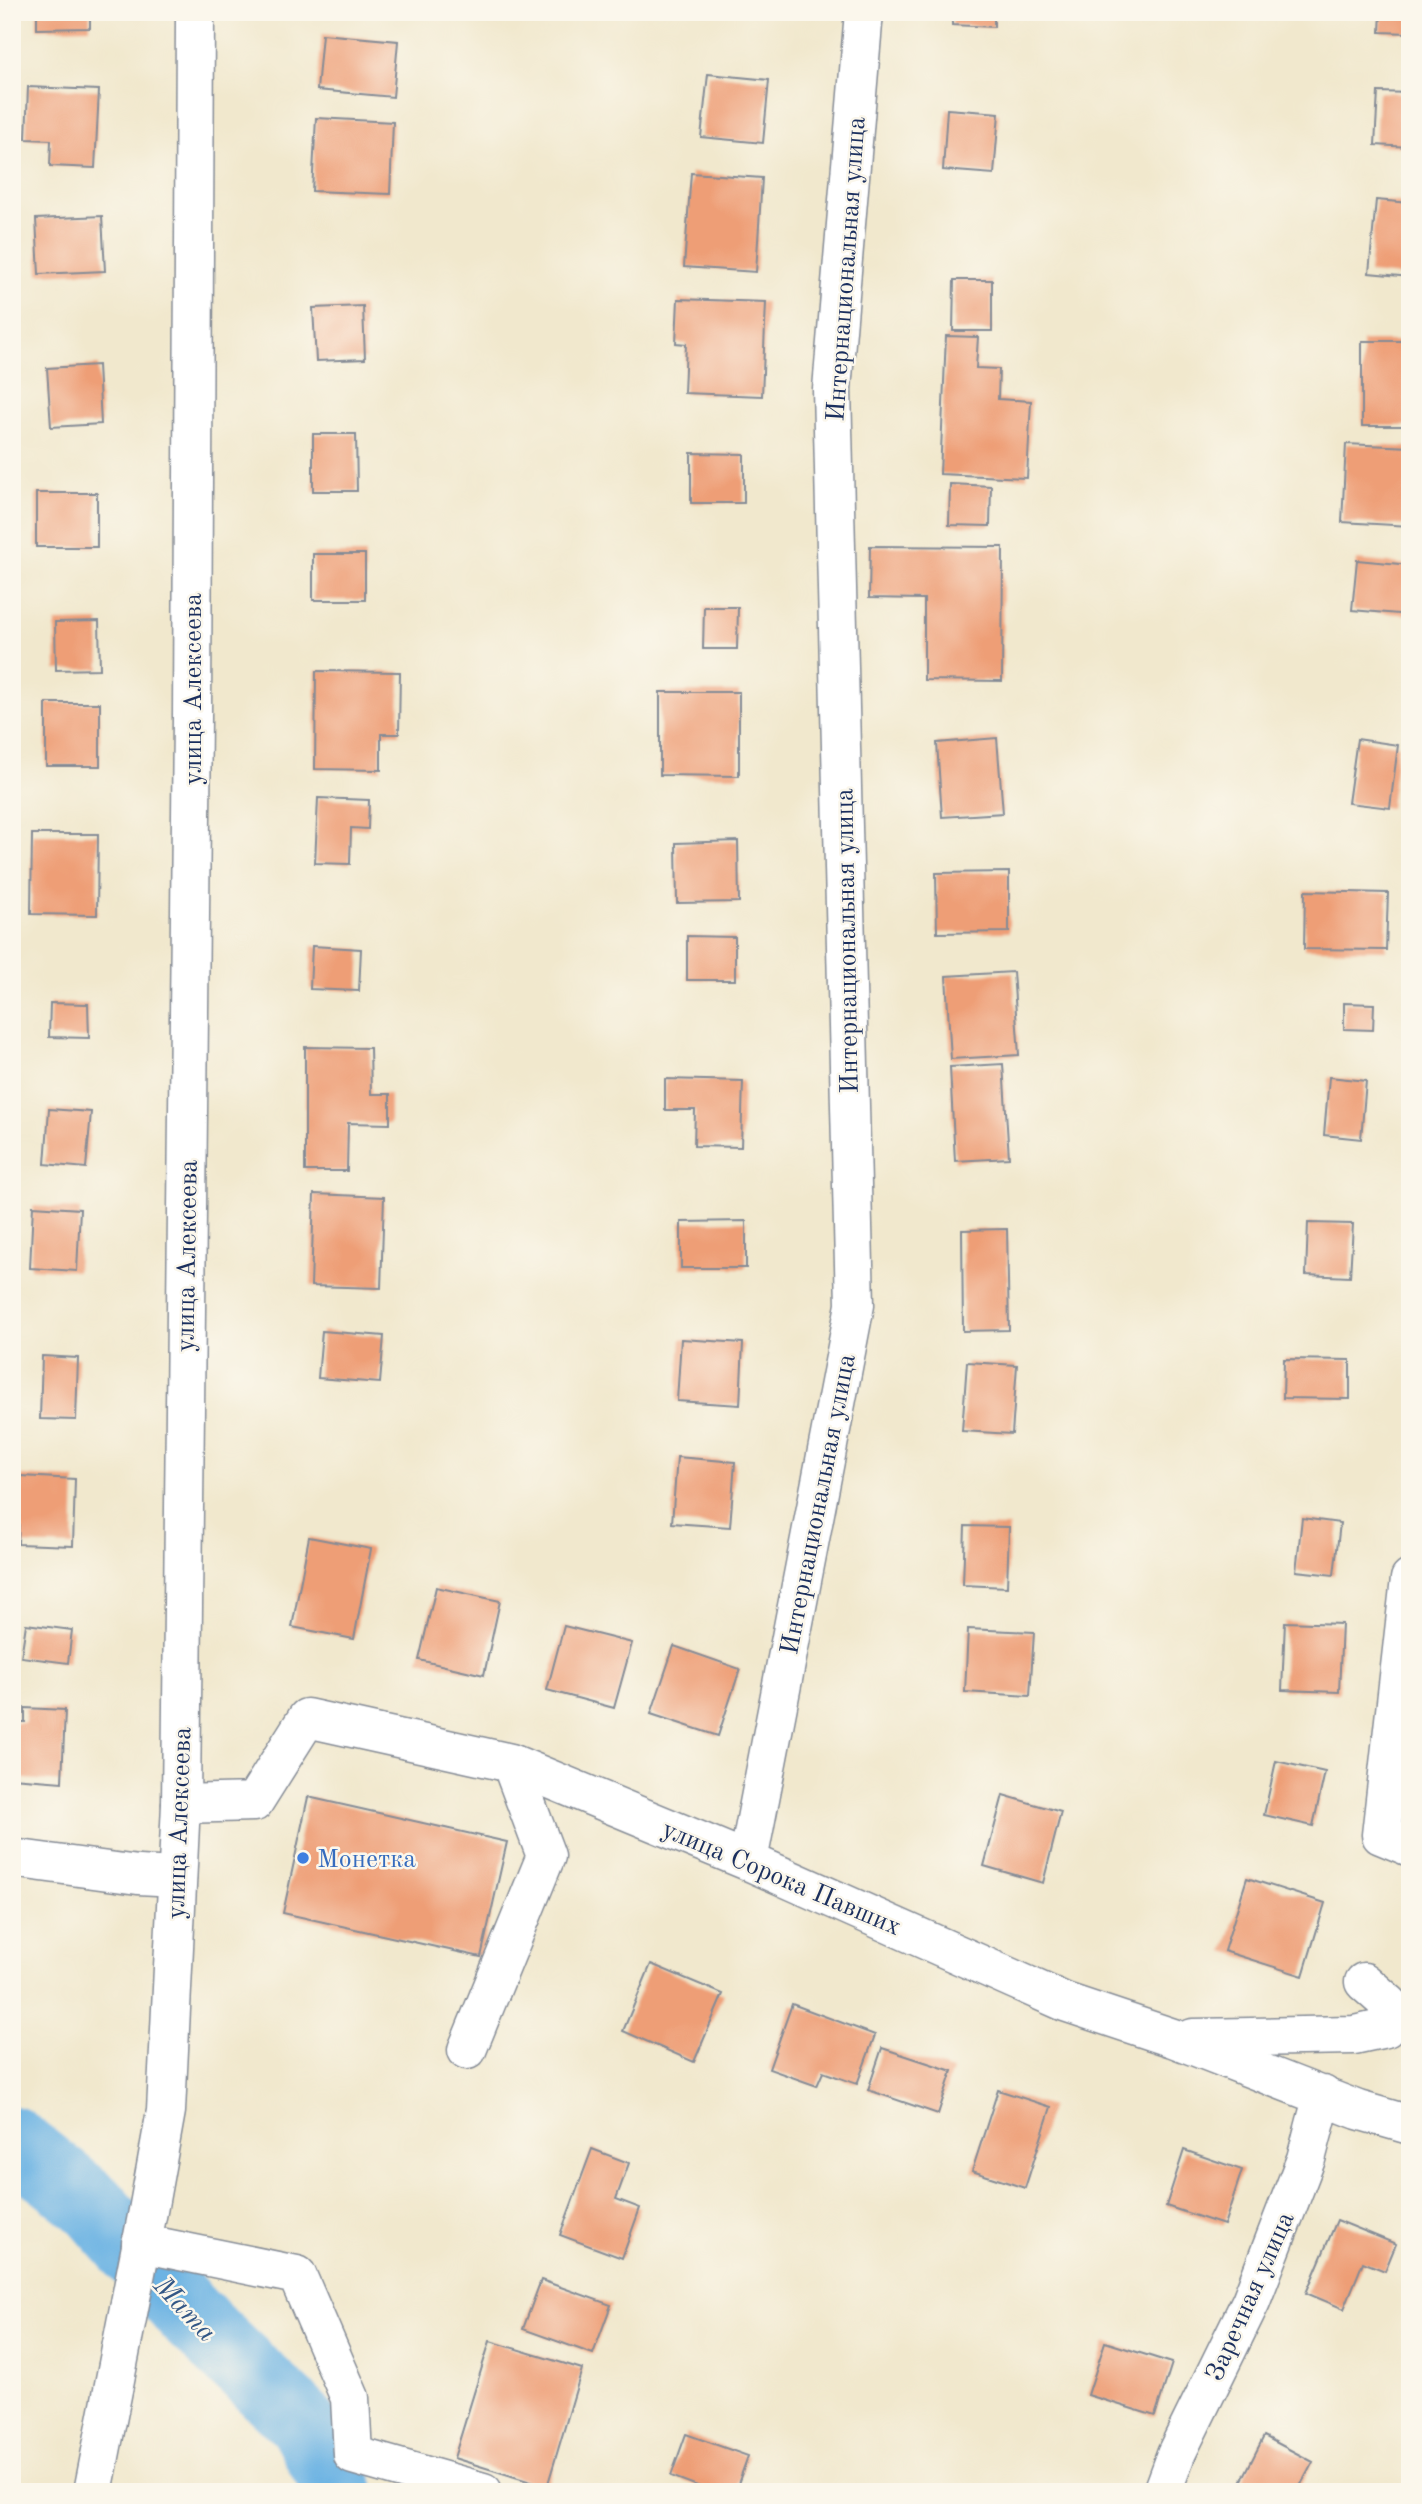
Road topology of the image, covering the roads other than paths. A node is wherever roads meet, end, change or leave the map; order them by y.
1 (195, 12) edge
2 (864, 12) edge
3 (1410, 1579) edge
4 (511, 1763) junction
5 (181, 1804) junction
6 (1410, 1847) edge
7 (12, 1858) edge
8 (748, 1861) junction
9 (177, 1877) junction
10 (1364, 1982) dead end
11 (1173, 2038) junction
12 (467, 2050) dead end
13 (1323, 2095) junction
14 (1410, 2125) edge
15 (145, 2227) junction
16 (93, 2492) edge
17 (483, 2492) edge
18 (1162, 2492) edge

1 - 5 street, улица Алексеева
2 - 8 street, Интернациональная улица
3 - 6 street
4 - 5 street, улица Сорока Павших
4 - 8 street, улица Сорока Павших
4 - 12 street
5 - 9 street, улица Алексеева
7 - 9 street
8 - 11 street, улица Сорока Павших
9 - 15 street, улица Алексеева
10 - 11 street
11 - 13 street, улица Сорока Павших
13 - 14 street, улица Сорока Павших
13 - 18 street, Заречная улица
15 - 16 street, улица Алексеева
15 - 17 street

